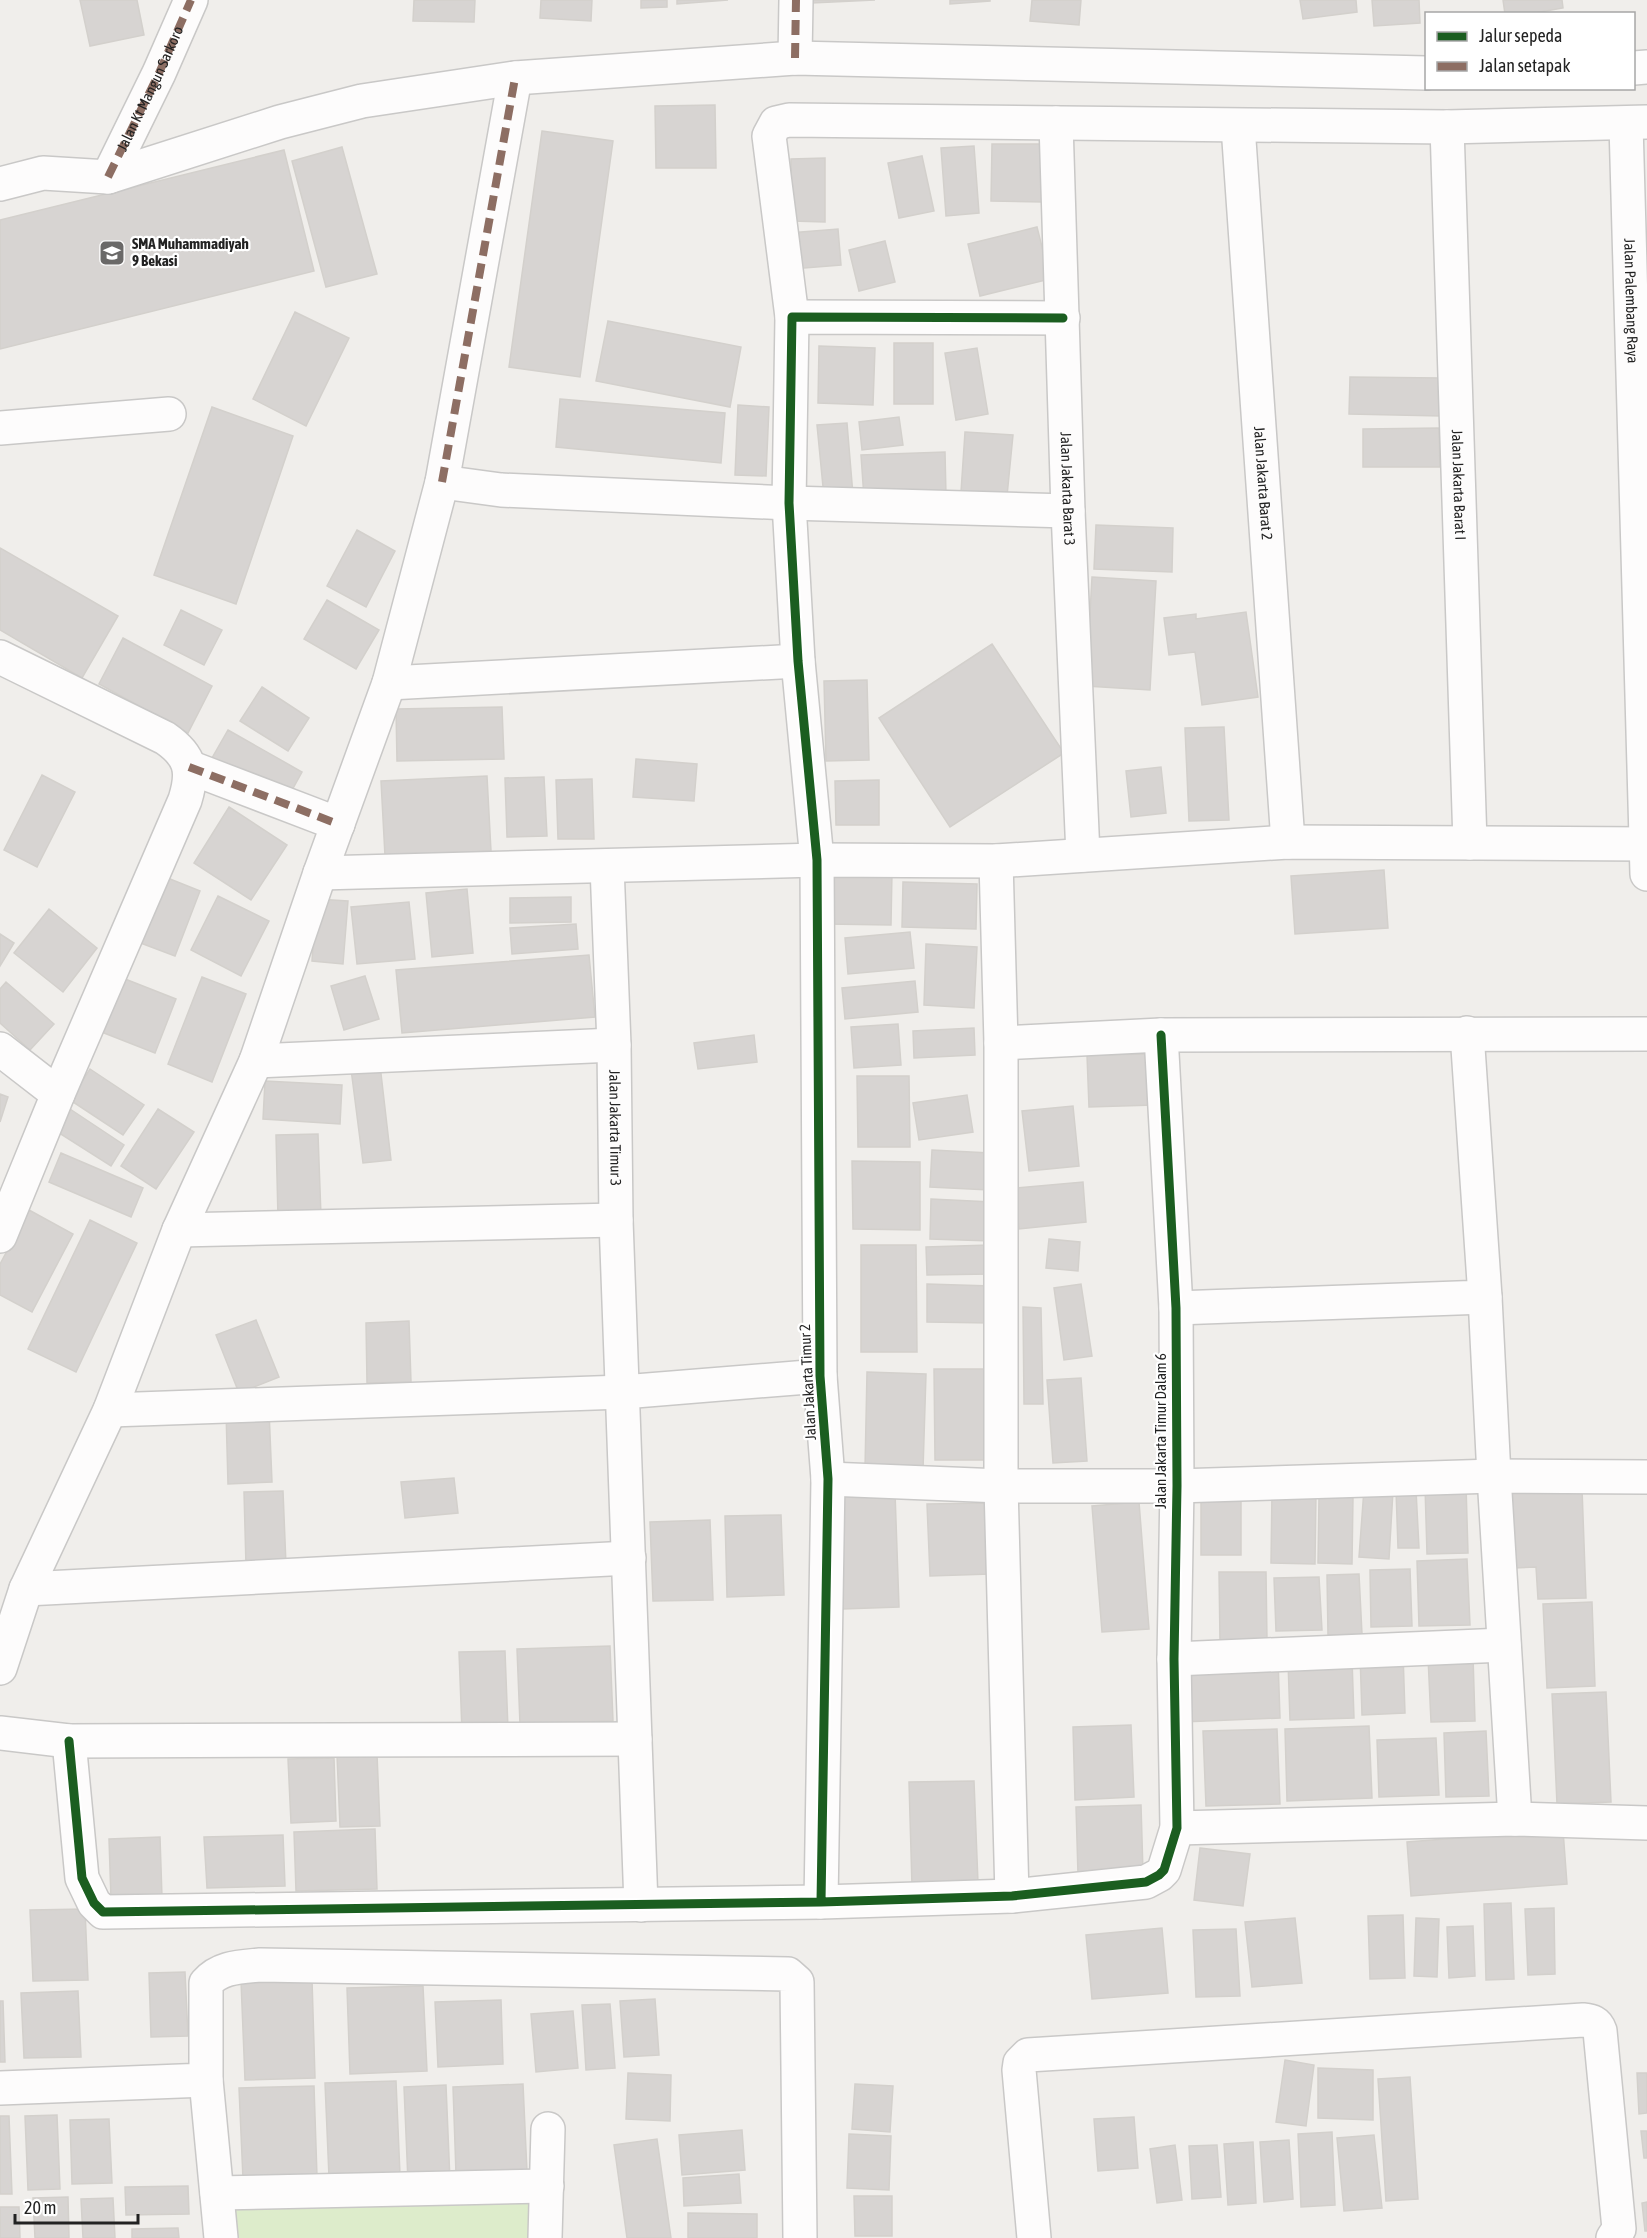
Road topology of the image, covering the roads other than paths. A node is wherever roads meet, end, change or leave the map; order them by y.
1 (191, 0) edge
2 (796, 0) edge
3 (795, 58) junction
4 (1425, 72) edge
5 (515, 78) junction
6 (1056, 123) junction
7 (1637, 123) edge
8 (1238, 126) junction
9 (1447, 127) junction
10 (108, 177) junction
11 (0, 184) edge
12 (792, 317) junction
13 (1064, 318) junction
14 (169, 414) dead end
15 (0, 428) edge
16 (442, 482) junction
17 (789, 503) junction
18 (1068, 511) junction
19 (0, 657) edge
20 (798, 661) junction
21 (389, 683) junction
22 (189, 766) junction
23 (338, 824) junction
24 (1288, 842) junction
25 (1470, 843) junction
26 (1647, 854) edge
27 (1083, 855) junction
28 (817, 860) junction
29 (996, 861) junction
30 (607, 866) junction
31 (320, 873) junction
32 (1467, 1033) junction
33 (1647, 1034) edge
34 (1161, 1035) junction
35 (1001, 1043) junction
36 (614, 1045) junction
37 (0, 1049) edge
38 (256, 1061) junction
39 (58, 1094) junction
40 (616, 1220) junction
41 (179, 1230) junction
42 (0, 1236) edge
43 (1485, 1297) junction
44 (1176, 1308) junction
45 (820, 1376) junction
46 (623, 1392) junction
47 (110, 1410) junction
48 (1494, 1476) junction
49 (1647, 1477) edge
50 (828, 1479) junction
51 (1001, 1486) junction
52 (1177, 1486) junction
53 (629, 1558) junction
54 (26, 1589) junction
55 (1504, 1645) junction
56 (1174, 1659) junction
57 (0, 1668) edge
58 (0, 1733) edge
59 (635, 1738) junction
60 (69, 1742) junction
61 (1515, 1819) junction
62 (1647, 1823) edge
63 (1177, 1828) junction
64 (1012, 1896) junction
65 (821, 1902) junction
66 (641, 1905) junction
67 (206, 2080) junction
68 (0, 2088) edge
69 (548, 2129) dead end
70 (546, 2186) junction
71 (217, 2193) junction
72 (221, 2238) edge
73 (545, 2238) edge
74 (800, 2238) edge
75 (1034, 2238) edge
76 (1613, 2238) edge

1 - 10 street, Jalan Kt Mangun Sarkoro
2 - 3 street
3 - 4 street
3 - 5 street
5 - 10 street
5 - 16 street
6 - 8 street
6 - 12 street, Jalan Jakarta Timur 2
6 - 13 street, Jalan Jakarta Barat 3
7 - 9 street
7 - 26 street, Jalan Palembang Raya
8 - 9 street
8 - 24 street, Jalan Jakarta Barat 2
9 - 25 street, Jalan Jakarta Barat I
10 - 11 street
12 - 13 street
12 - 17 street, Jalan Jakarta Timur 2
13 - 18 street, Jalan Jakarta Barat 3
14 - 15 street
16 - 17 street
16 - 21 street
17 - 18 street
17 - 20 street, Jalan Jakarta Timur 2
18 - 27 street, Jalan Jakarta Barat 3
19 - 22 street
20 - 21 street
20 - 28 street, Jalan Jakarta Timur 2
21 - 23 street
22 - 23 street
22 - 39 street
23 - 31 street
24 - 25 street
24 - 27 street
25 - 26 street
27 - 29 street
28 - 29 street
28 - 30 street
28 - 45 street, Jalan Jakarta Timur 2
29 - 35 street
30 - 31 street
30 - 36 street, Jalan Jakarta Timur 3
31 - 38 street
32 - 33 street
32 - 34 street
32 - 43 street
34 - 35 street
34 - 44 street, Jalan Jakarta Timur Dalam 6
35 - 51 street
36 - 38 street
36 - 40 street, Jalan Jakarta Timur 3
37 - 39 street
38 - 41 street
39 - 42 street
40 - 41 street
40 - 46 street, Jalan Jakarta Timur 3
41 - 47 street
43 - 44 street
43 - 48 street
44 - 52 street, Jalan Jakarta Timur Dalam 6
45 - 46 street
45 - 50 street, Jalan Jakarta Timur 2
46 - 47 street
46 - 53 street, Jalan Jakarta Timur 3
47 - 54 street
48 - 49 street
48 - 52 street
48 - 55 street
50 - 51 street
50 - 65 street, Jalan Jakarta Timur 2
51 - 52 street
51 - 64 street
52 - 56 street, Jalan Jakarta Timur Dalam 6
53 - 54 street
53 - 59 street, Jalan Jakarta Timur 3
54 - 57 street
55 - 56 street
55 - 61 street
56 - 63 street, Jalan Jakarta Timur Dalam 6
58 - 60 street
59 - 60 street
59 - 66 street, Jalan Jakarta Timur 3
60 - 66 street, Jalan Jakarta Timur Dalam 6
61 - 62 street
61 - 63 street
63 - 64 street, Jalan Jakarta Timur Dalam 6
64 - 65 street, Jalan Jakarta Timur Dalam 6
65 - 66 street, Jalan Jakarta Timur Dalam 6
67 - 68 street
67 - 71 street
67 - 74 street
69 - 70 street
70 - 71 street
70 - 73 street
71 - 72 street
75 - 76 street

